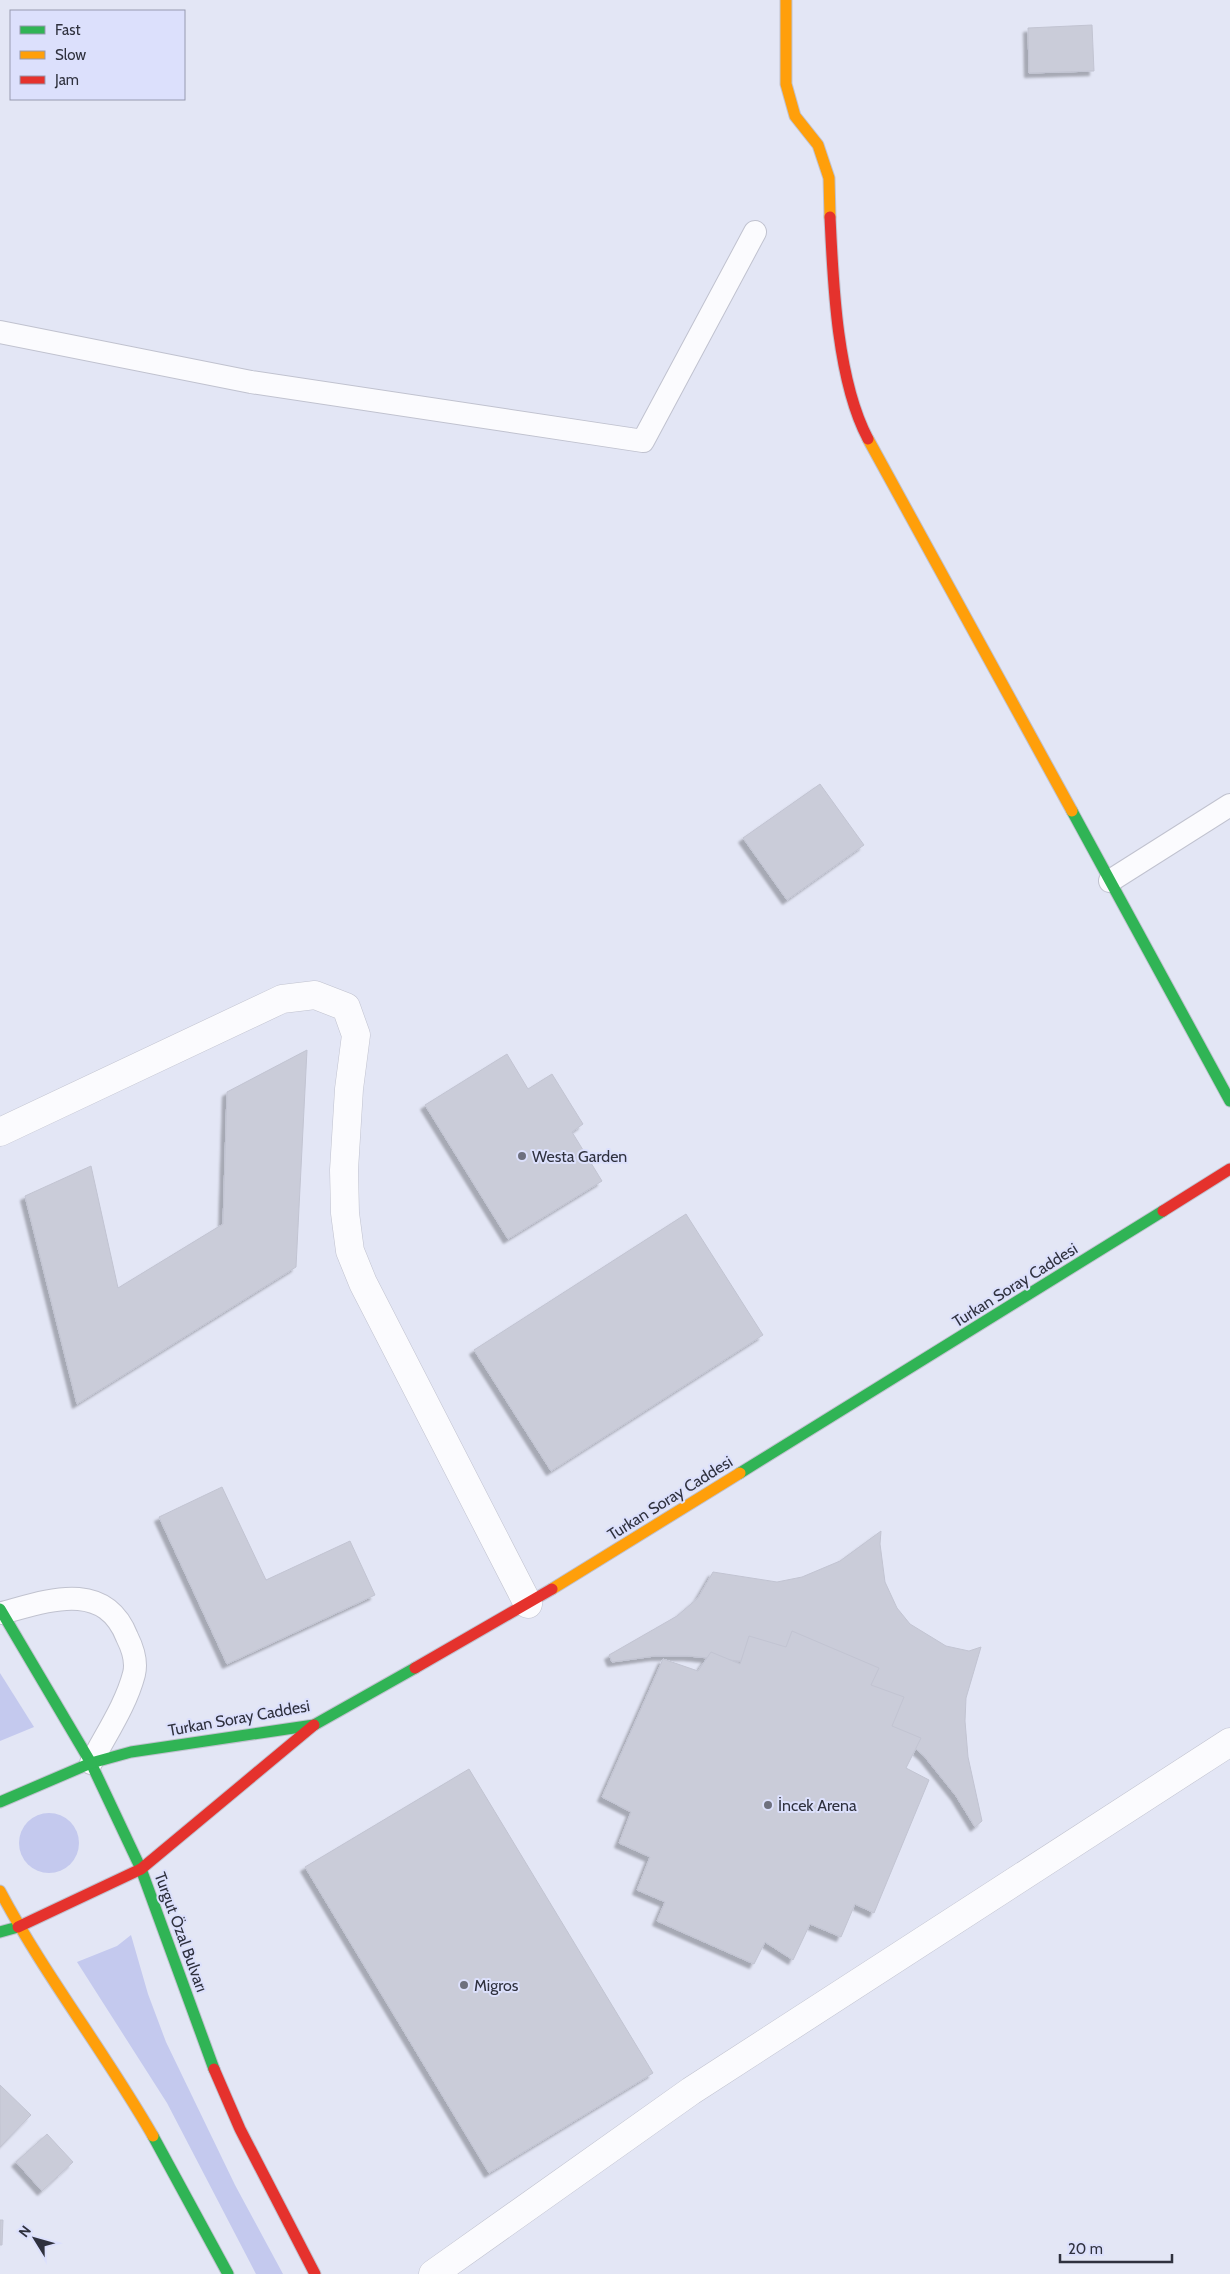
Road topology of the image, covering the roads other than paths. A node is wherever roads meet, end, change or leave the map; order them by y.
1 (786, 0) edge
2 (755, 232) dead end
3 (0, 332) edge
4 (1230, 805) edge
5 (1110, 881) junction
6 (1230, 1101) edge
7 (0, 1132) edge
8 (1230, 1169) edge
9 (528, 1604) junction
10 (1, 1611) edge
11 (314, 1725) junction
12 (1230, 1742) edge
13 (91, 1763) junction
14 (0, 1802) edge
15 (141, 1868) junction
16 (0, 1891) edge
17 (18, 1927) junction
18 (0, 1932) edge
19 (228, 2274) edge
20 (315, 2274) edge
21 (434, 2274) edge

1 - 5 street
2 - 3 lane
4 - 5 lane
5 - 6 street
7 - 9 street
8 - 9 street, Turkan Soray Caddesi
9 - 11 street, Turkan Soray Caddesi
10 - 13 street, Turgut Özal Bulvarı
10 - 13 lane
11 - 13 street, Turkan Soray Caddesi
11 - 15 street
12 - 21 street
13 - 14 street, Turkan Soray Caddesi
13 - 15 street, Turgut Özal Bulvarı
15 - 17 street
15 - 20 street, Turgut Özal Bulvarı
16 - 17 street
17 - 18 street
17 - 19 street

